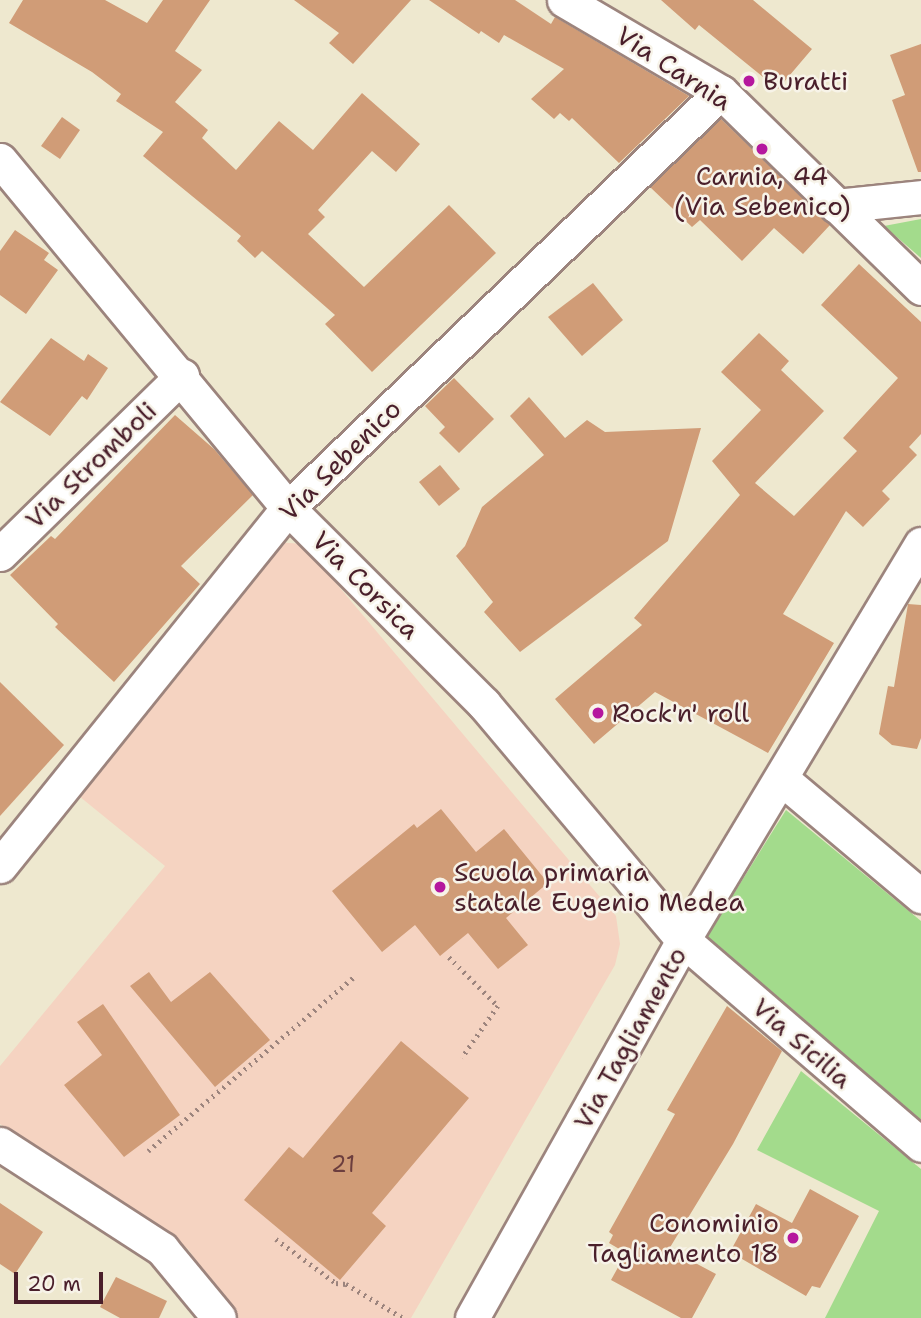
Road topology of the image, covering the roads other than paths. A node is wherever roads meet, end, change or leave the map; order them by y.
1 (564, 0) edge
2 (721, 92) junction
3 (0, 160) edge
4 (921, 197) edge
5 (836, 206) junction
6 (921, 288) edge
7 (182, 376) junction
8 (288, 508) junction
9 (921, 544) edge
10 (0, 554) edge
11 (782, 779) junction
12 (0, 866) edge
13 (921, 896) edge
14 (683, 940) junction
15 (0, 1144) edge
16 (921, 1145) edge
17 (219, 1318) edge
18 (472, 1318) edge

1 - 2 street, Via Carnia
2 - 5 street, Via Carnia
2 - 8 street, Via Sebenico
3 - 7 street, Via Corsica
4 - 5 street
5 - 6 street, Via Carnia
7 - 8 street, Via Corsica
7 - 10 street, Via Stromboli
8 - 12 street, Via Sebenico
8 - 14 street, Via Corsica
9 - 11 street, Via Tagliamento
11 - 13 street
11 - 14 street, Via Tagliamento
14 - 16 street, Via Sicilia
14 - 18 street, Via Tagliamento
15 - 17 street

